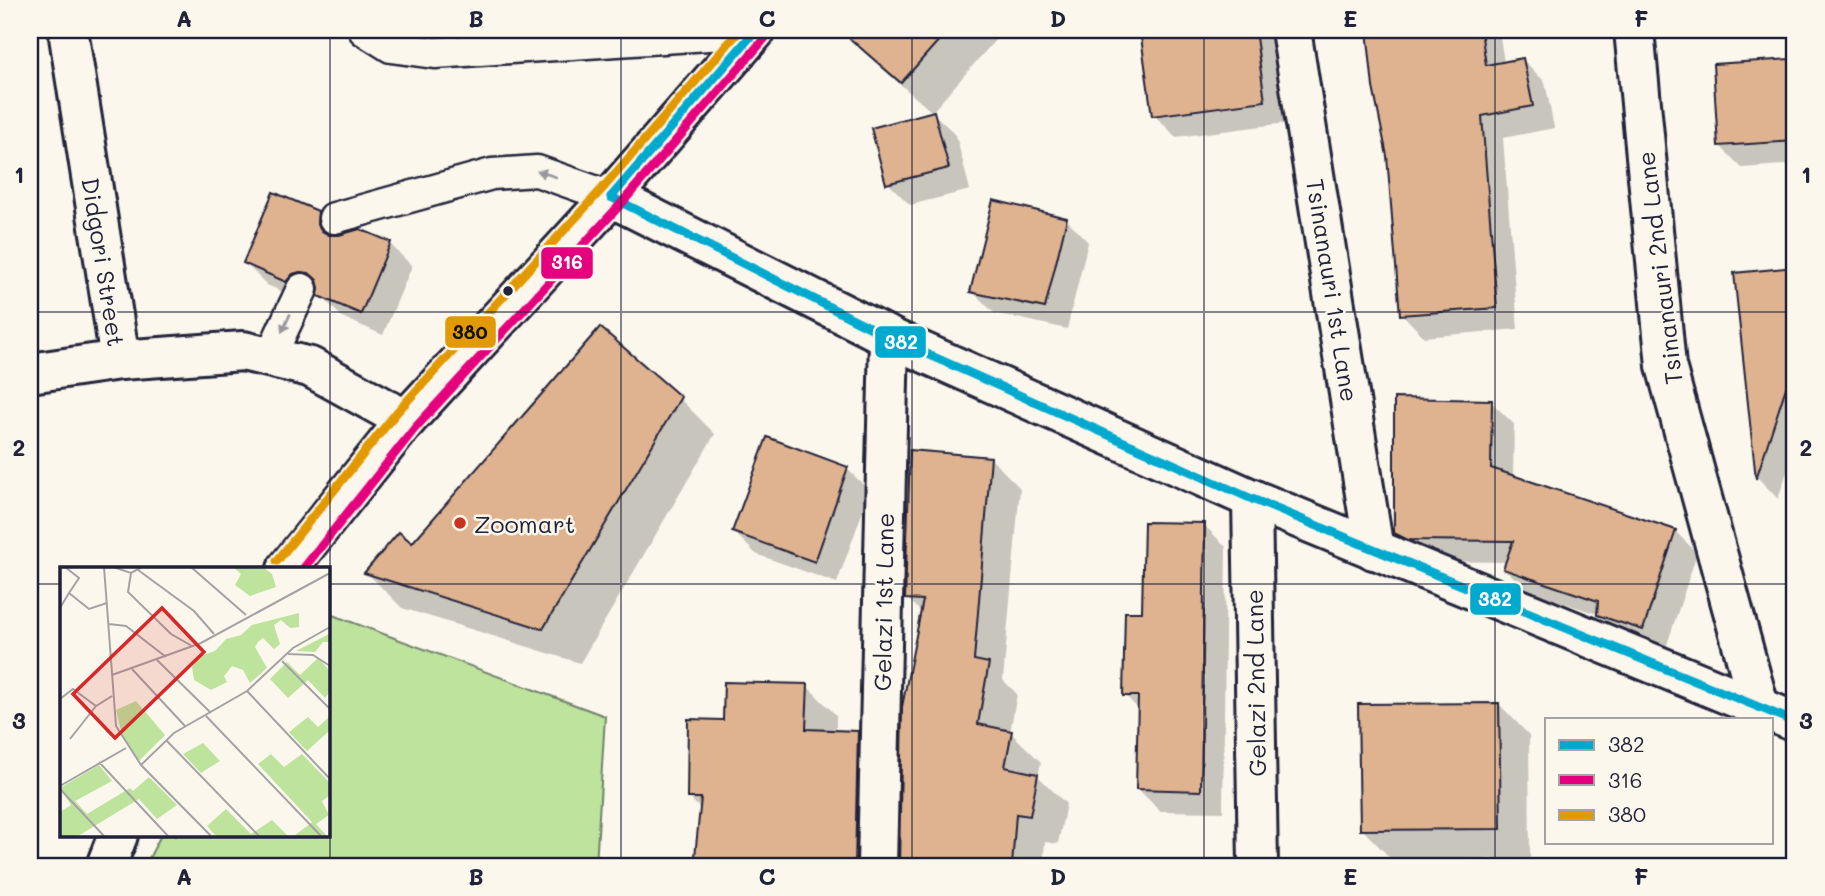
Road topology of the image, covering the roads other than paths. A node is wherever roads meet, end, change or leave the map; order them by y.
1 (68, 30) edge
2 (365, 30) edge
3 (1292, 30) edge
4 (1634, 30) edge
5 (755, 31) edge
6 (611, 197) junction
7 (334, 218) dead end
8 (302, 289) dead end
9 (889, 337) junction
10 (270, 357) junction
11 (120, 360) junction
12 (30, 373) edge
13 (407, 420) junction
14 (1252, 499) junction
15 (1374, 550) junction
16 (289, 567) edge
17 (1759, 706) junction
18 (1795, 722) edge
19 (118, 836) edge
20 (106, 866) edge
21 (877, 866) edge
22 (1258, 866) edge

1 - 11 street, Didgori Street
2 - 5 lane
3 - 15 street, Tsinanauri 1st Lane
4 - 17 street, Tsinanauri 2nd Lane
5 - 6 street
6 -> 7 lane
6 - 9 street
6 - 13 street
8 -> 10 lane
9 - 14 street
9 - 21 street, Gelazi 1st Lane
10 - 11 street, Didgori Street
10 - 13 street, Didgori Street
11 - 12 street
13 - 16 street
14 - 15 street
14 - 22 street, Gelazi 2nd Lane
15 - 17 street
17 - 18 street
19 - 20 street

